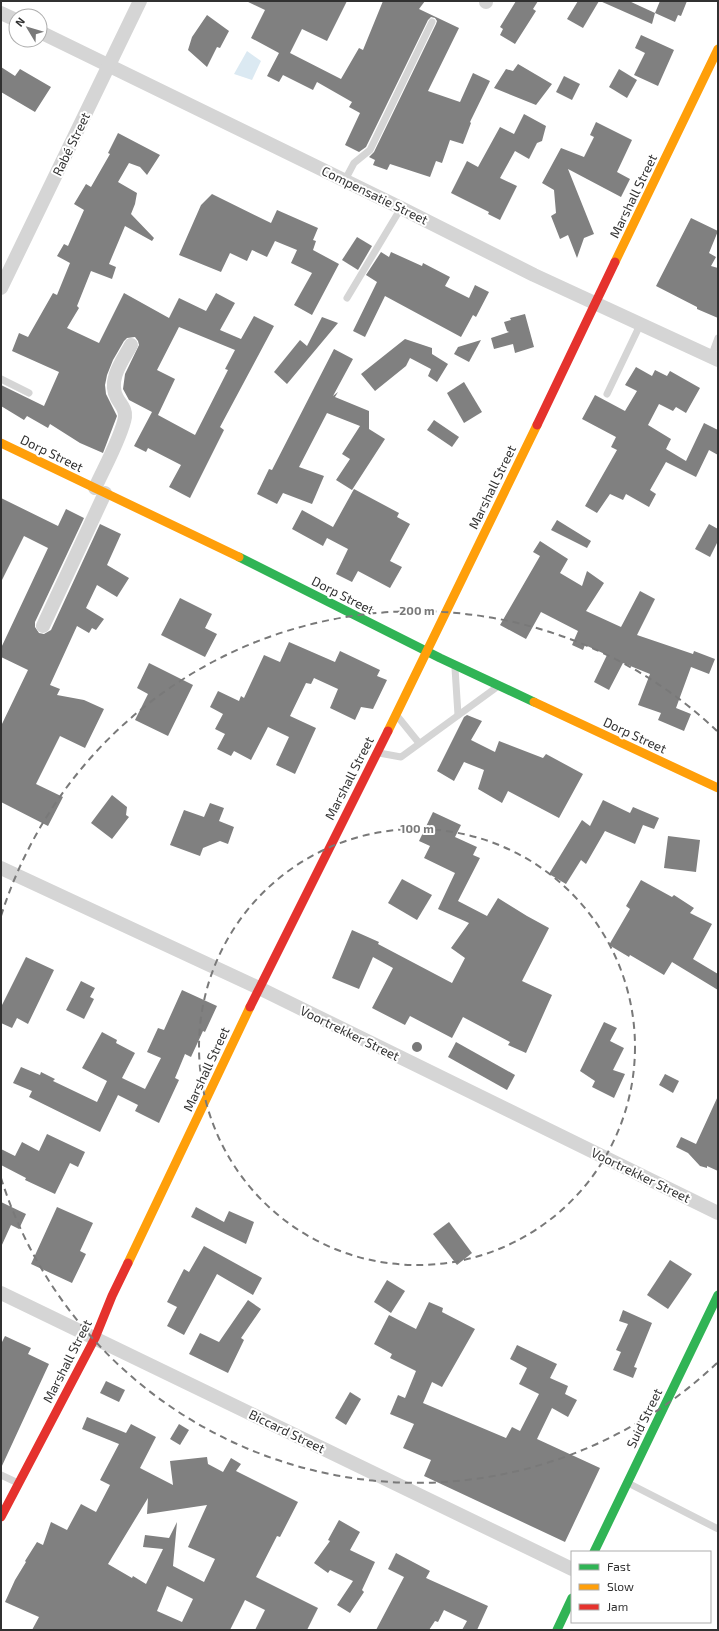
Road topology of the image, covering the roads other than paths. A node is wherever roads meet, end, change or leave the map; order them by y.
1 (140, 1) edge
2 (432, 22) dead end
3 (48, 36) edge
4 (718, 49) edge
5 (109, 65) junction
6 (345, 180) junction
7 (401, 208) junction
8 (1, 288) edge
9 (347, 298) dead end
10 (596, 304) junction
11 (640, 324) junction
12 (718, 338) edge
13 (131, 345) dead end
14 (715, 359) edge
15 (1, 379) edge
16 (29, 393) dead end
17 (607, 394) dead end
18 (1, 443) edge
19 (100, 490) junction
20 (43, 626) dead end
21 (426, 652) junction
22 (455, 666) junction
23 (499, 686) junction
24 (396, 714) junction
25 (458, 716) junction
26 (419, 743) junction
27 (377, 752) junction
28 (718, 788) edge
29 (1, 868) edge
30 (259, 988) junction
31 (718, 1213) edge
32 (1, 1293) edge
33 (718, 1295) edge
34 (95, 1338) junction
35 (1, 1475) edge
36 (626, 1482) junction
37 (18, 1483) junction
38 (1, 1517) edge
39 (718, 1530) edge
40 (594, 1551) edge
41 (571, 1569) edge
42 (571, 1600) edge
43 (557, 1630) edge

1 - 5 street, Rabé Street
2 - 6 lane
3 - 5 street, Compensatie Street
4 - 10 street, Marshall Street
5 - 6 street, Compensatie Street
5 - 8 street, Rabé Street
6 - 7 street, Compensatie Street
7 - 9 lane
7 - 10 street, Compensatie Street
10 - 11 street, Compensatie Street
10 - 21 street, Marshall Street
11 - 14 street, Compensatie Street
11 - 17 lane
12 - 14 lane
13 - 19 street
15 - 16 lane
18 - 19 street, Dorp Street
19 - 20 street
19 - 21 street, Dorp Street
21 - 22 street, Dorp Street
21 - 24 street, Marshall Street
22 - 23 street, Dorp Street
22 - 25 lane
23 - 25 lane
23 - 28 street, Dorp Street
24 - 26 lane
24 - 27 street, Marshall Street
25 - 26 lane
26 - 27 lane
27 - 30 street, Marshall Street
29 - 30 street, Voortrekker Street
30 - 31 street, Voortrekker Street
30 - 34 street, Marshall Street
32 - 34 street, Biccard Street
33 - 36 street, Suid Street
34 - 37 street, Marshall Street
34 - 41 street, Biccard Street
35 - 37 lane
36 - 39 lane
36 - 40 street, Suid Street
37 - 38 street, Marshall Street
42 - 43 street

